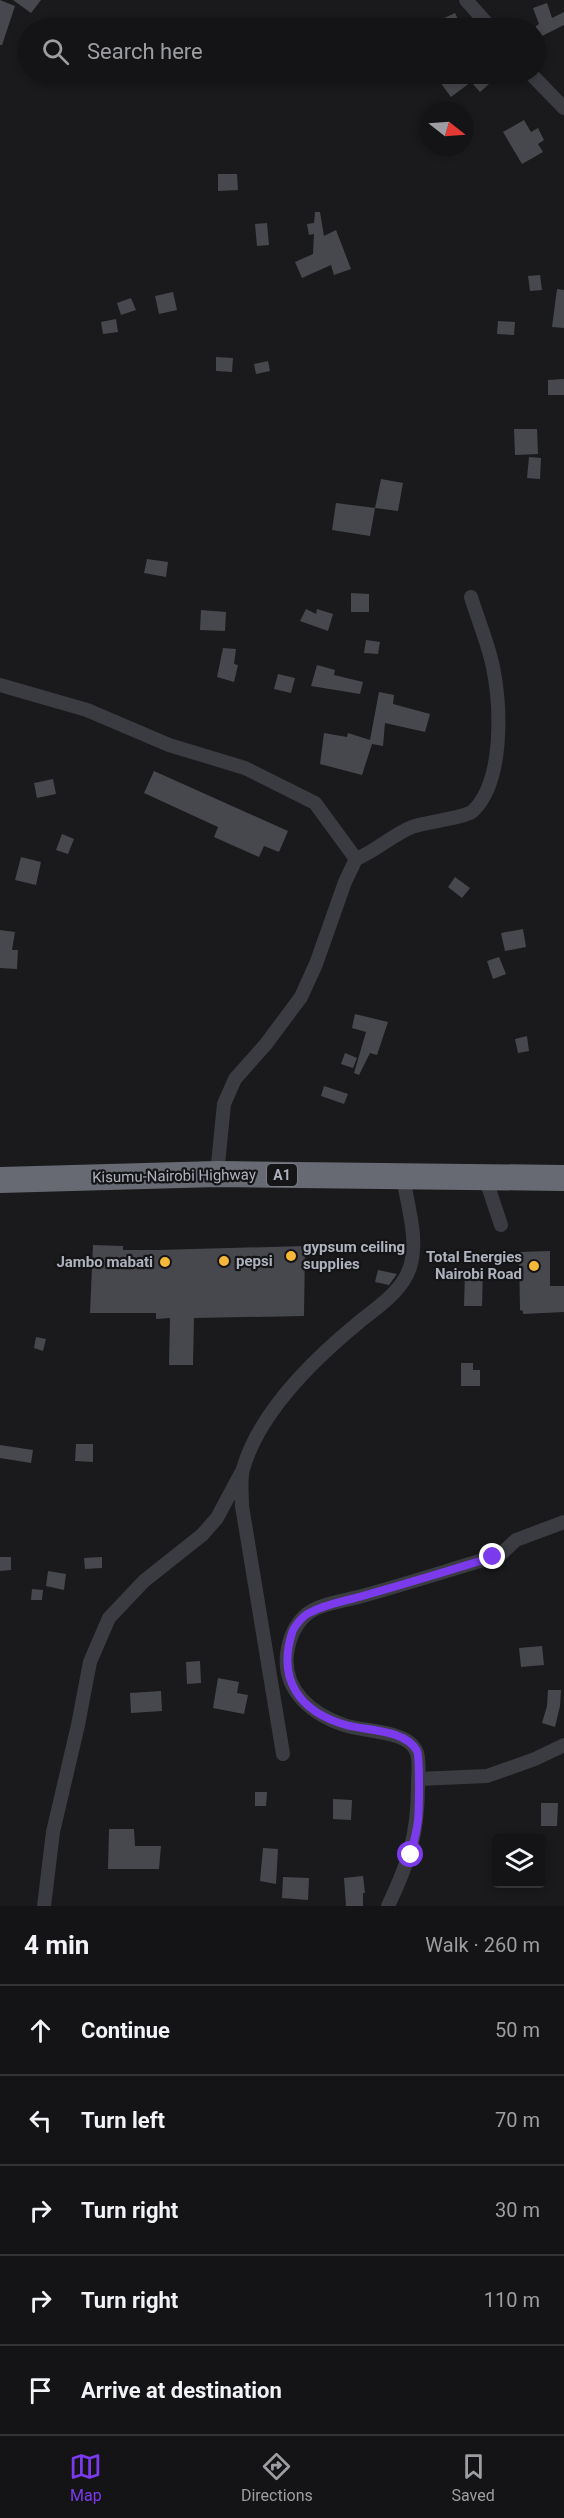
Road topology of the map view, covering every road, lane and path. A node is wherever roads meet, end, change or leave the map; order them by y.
1 (466, 0) edge
2 (482, 18) edge
3 (541, 84) edge
4 (564, 108) edge
5 (471, 597) dead end
6 (0, 685) edge
7 (357, 859) junction
8 (218, 1174) junction
9 (403, 1176) junction
10 (485, 1178) junction
11 (564, 1178) edge
12 (0, 1180) edge
13 (501, 1226) dead end
14 (242, 1471) junction
15 (564, 1522) edge
16 (564, 1745) edge
17 (283, 1754) dead end
18 (418, 1779) junction
19 (44, 1906) edge
20 (388, 1906) edge

1 - 2 street
3 - 4 street
5 - 7 street
6 - 7 street
7 - 8 street
8 - 9 highway, Kisumu-Nairobi Highway / A1
8 - 12 highway, Kisumu-Nairobi Highway / A1
9 - 10 highway, Kisumu-Nairobi Highway / A1
9 - 14 street
10 - 11 highway, Kisumu-Nairobi Highway / A1
10 - 13 street
14 - 17 street
14 - 19 street
15 - 18 street
16 - 18 street
18 - 20 street

